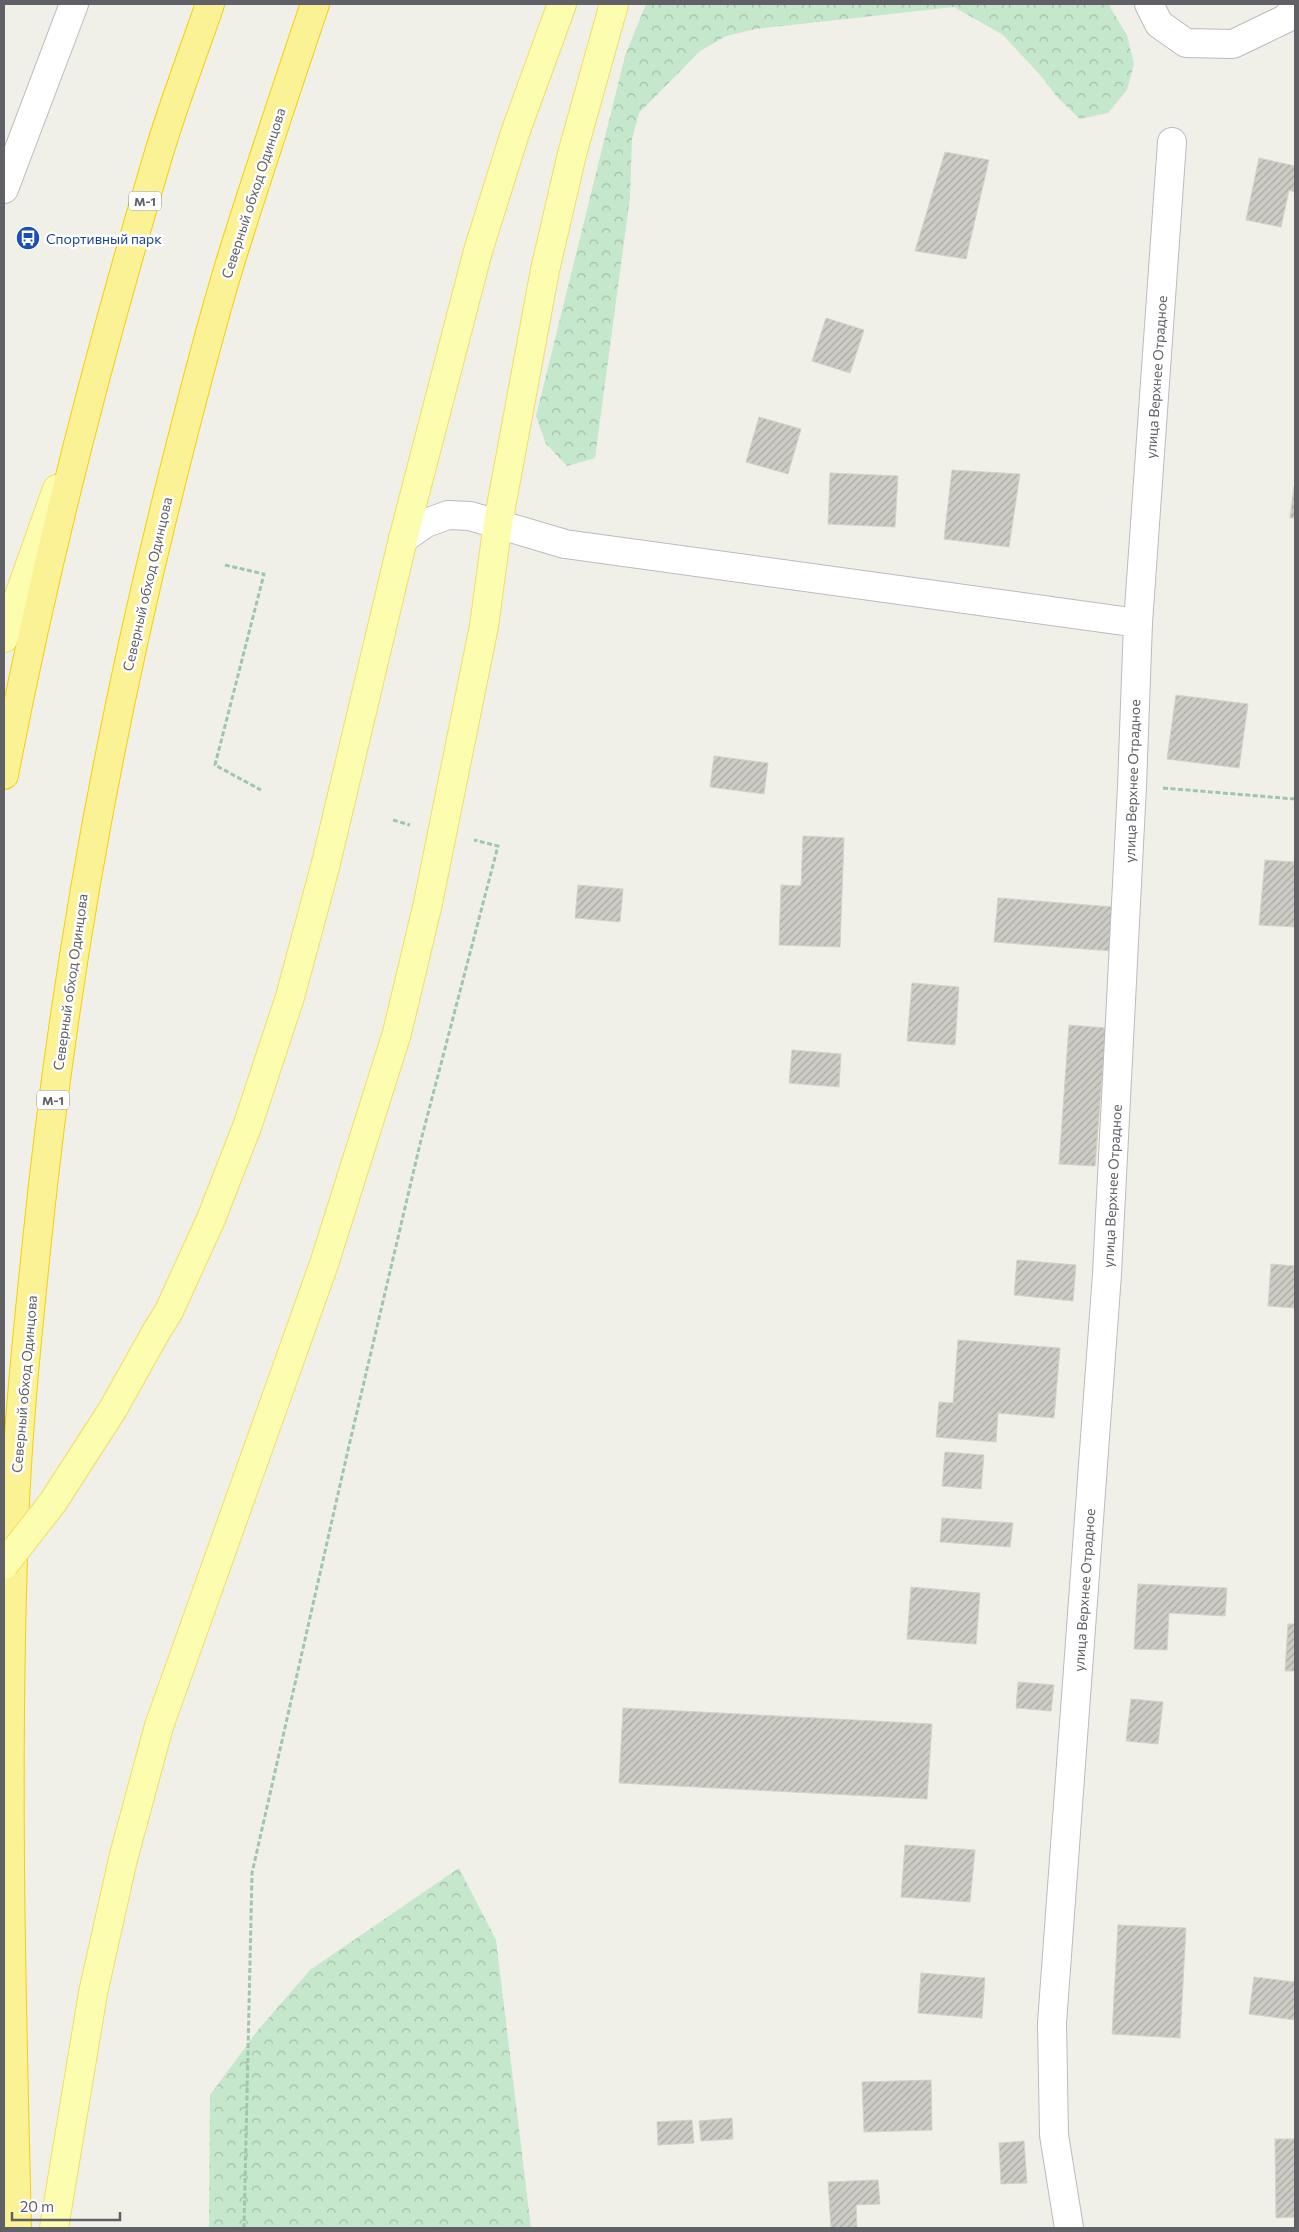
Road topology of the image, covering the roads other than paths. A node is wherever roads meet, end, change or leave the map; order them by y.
1 (74, 4) edge
2 (210, 4) edge
3 (316, 4) edge
4 (562, 4) edge
5 (614, 4) edge
6 (1150, 4) edge
7 (1295, 9) edge
8 (1172, 142) dead end
9 (4, 189) edge
10 (88, 401) junction
11 (498, 523) junction
12 (403, 539) junction
13 (1138, 623) junction
14 (4, 638) edge
15 (4, 776) edge
16 (4, 1565) edge
17 (17, 2228) edge
18 (54, 2228) edge
19 (1069, 2228) edge

1 - 9 street
2 - 10 highway, М-1
3 - 17 highway, Северный обход Одинцова / М-1
4 - 12 main road
5 - 11 main road
6 - 7 street
8 - 13 street, улица Верхнее Отрадное
10 - 14 main road
10 - 15 highway, М-1
11 - 12 street
11 - 13 street
11 - 18 main road
12 - 16 main road, bridge
13 - 19 street, улица Верхнее Отрадное

